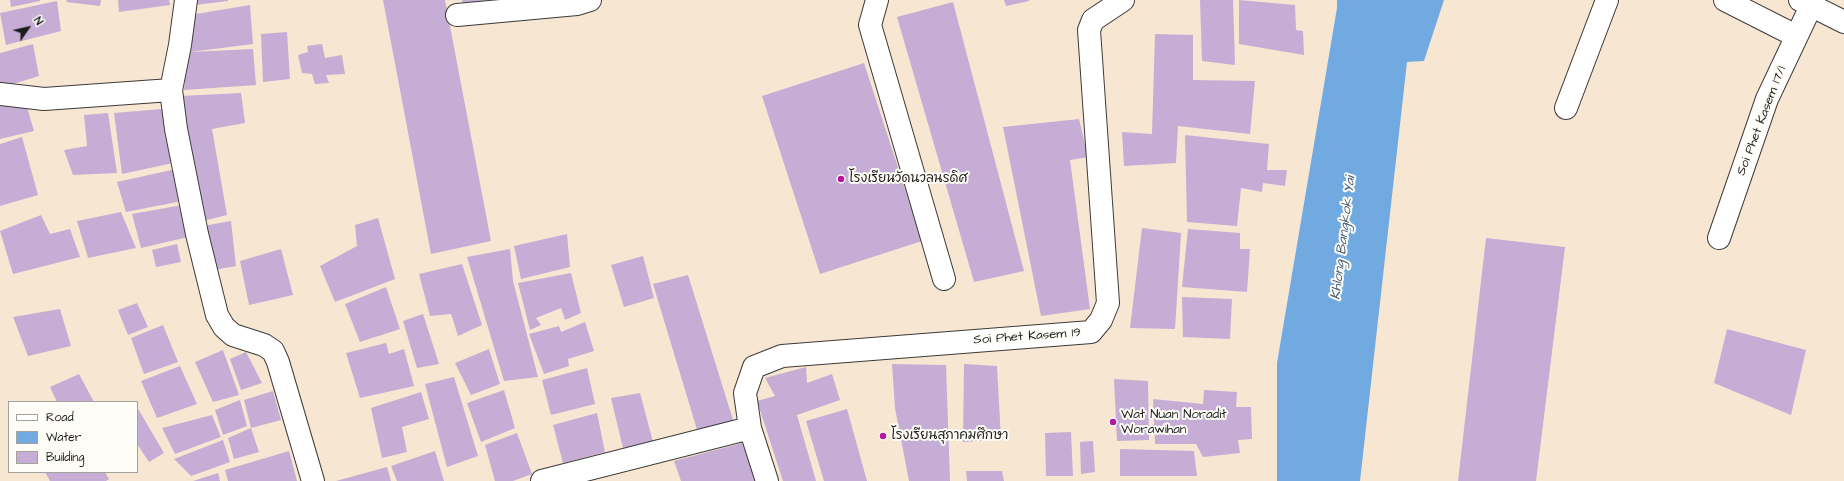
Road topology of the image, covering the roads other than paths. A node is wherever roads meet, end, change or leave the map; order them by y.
1 (186, 0) edge
2 (590, 0) edge
3 (877, 0) edge
4 (1123, 0) edge
5 (1607, 0) edge
6 (1725, 0) edge
7 (1805, 3) edge
8 (458, 16) dead end
9 (1844, 22) edge
10 (1796, 36) junction
11 (171, 90) junction
12 (0, 94) edge
13 (1566, 108) dead end
14 (1719, 238) dead end
15 (944, 279) dead end
16 (750, 428) junction
17 (313, 481) edge
18 (542, 481) edge
19 (767, 481) edge

1 - 11 street
2 - 8 street
3 - 15 street
4 - 16 street, Soi Phet Kasem 19
5 - 13 street
6 - 10 street
7 - 9 street
7 - 10 street, Soi Phet Kasem 17/1
10 - 14 street, Soi Phet Kasem 17/1
11 - 12 street
11 - 17 street
16 - 18 street
16 - 19 street

